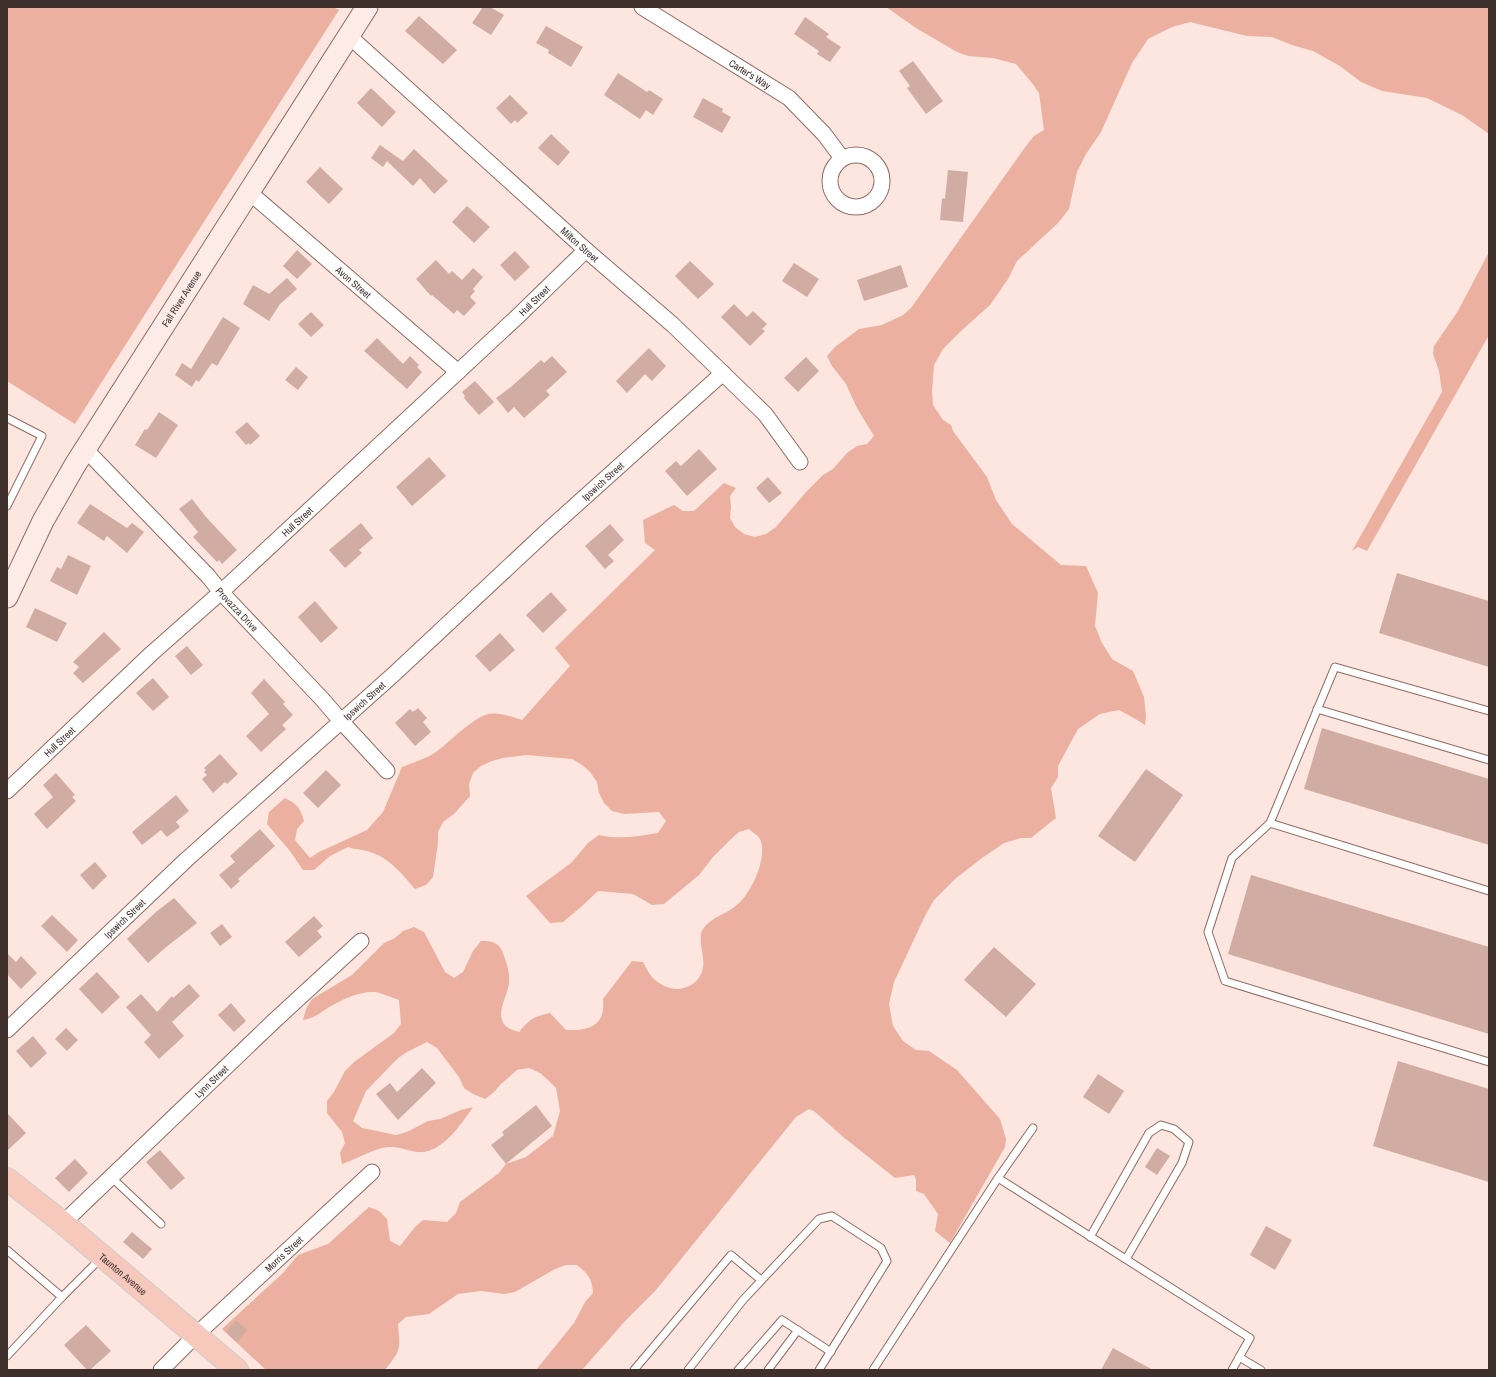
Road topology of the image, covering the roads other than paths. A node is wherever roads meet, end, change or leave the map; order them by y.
1 (367, 7) edge
2 (642, 7) edge
3 (349, 36) junction
4 (842, 158) dead end
5 (249, 192) junction
6 (586, 250) junction
7 (458, 372) junction
8 (723, 373) junction
9 (8, 420) edge
10 (85, 449) junction
11 (800, 462) dead end
12 (7, 506) edge
13 (221, 592) junction
14 (7, 597) edge
15 (1317, 709) junction
16 (1489, 711) edge
17 (341, 721) junction
18 (1489, 760) edge
19 (387, 771) dead end
20 (7, 791) edge
21 (1270, 823) junction
22 (1489, 891) edge
23 (361, 941) dead end
24 (7, 1030) edge
25 (1489, 1062) edge
26 (1033, 1128) dead end
27 (372, 1172) dead end
28 (111, 1177) junction
29 (998, 1178) junction
30 (7, 1179) edge
31 (63, 1222) junction
32 (161, 1224) dead end
33 (1090, 1236) junction
34 (7, 1250) edge
35 (103, 1256) junction
36 (1126, 1259) junction
37 (761, 1280) junction
38 (62, 1297) junction
39 (798, 1330) junction
40 (196, 1335) junction
41 (831, 1352) junction
42 (7, 1356) edge
43 (1239, 1357) junction
44 (161, 1370) edge
45 (237, 1370) edge
46 (634, 1370) edge
47 (688, 1370) edge
48 (738, 1370) edge
49 (768, 1370) edge
50 (819, 1370) edge
51 (873, 1370) edge
52 (1232, 1370) edge
53 (1261, 1370) edge

1 - 3 main road, Fall River Avenue
2 - 4 street, Carter's Way
3 - 5 main road, Fall River Avenue
3 - 6 street, Milton Street
5 - 7 street, Avon Street
5 - 10 main road, Fall River Avenue
6 - 7 street, Hull Street
6 - 8 street, Milton Street
7 - 13 street, Hull Street
8 - 11 street, Milton Street
8 - 17 street, Ipswich Street
9 - 12 lane
10 - 13 street, Provazza Drive
10 - 14 main road, Fall River Avenue
13 - 17 street, Provazza Drive
13 - 20 street, Hull Street
15 - 16 lane
15 - 18 lane
15 - 21 lane
17 - 19 street, Provazza Drive
17 - 24 street, Ipswich Street
21 - 22 lane
21 - 25 lane
23 - 28 street, Lynn Street
26 - 29 lane
27 - 40 street, Morris Street
28 - 31 street, Lynn Street
28 - 32 lane
29 - 33 lane
29 - 51 lane
30 - 31 highway, Taunton Avenue
31 - 35 highway, Taunton Avenue
33 - 36 lane
33 - 36 lane
34 - 38 lane
35 - 38 lane
35 - 40 highway, Taunton Avenue
36 - 43 lane
37 - 41 lane
37 - 46 lane
37 - 47 lane
38 - 42 lane
39 - 41 lane
39 - 48 lane
39 - 49 lane
40 - 44 street, Morris Street
40 - 45 highway, Taunton Avenue
41 - 50 lane
43 - 52 lane
43 - 53 lane

